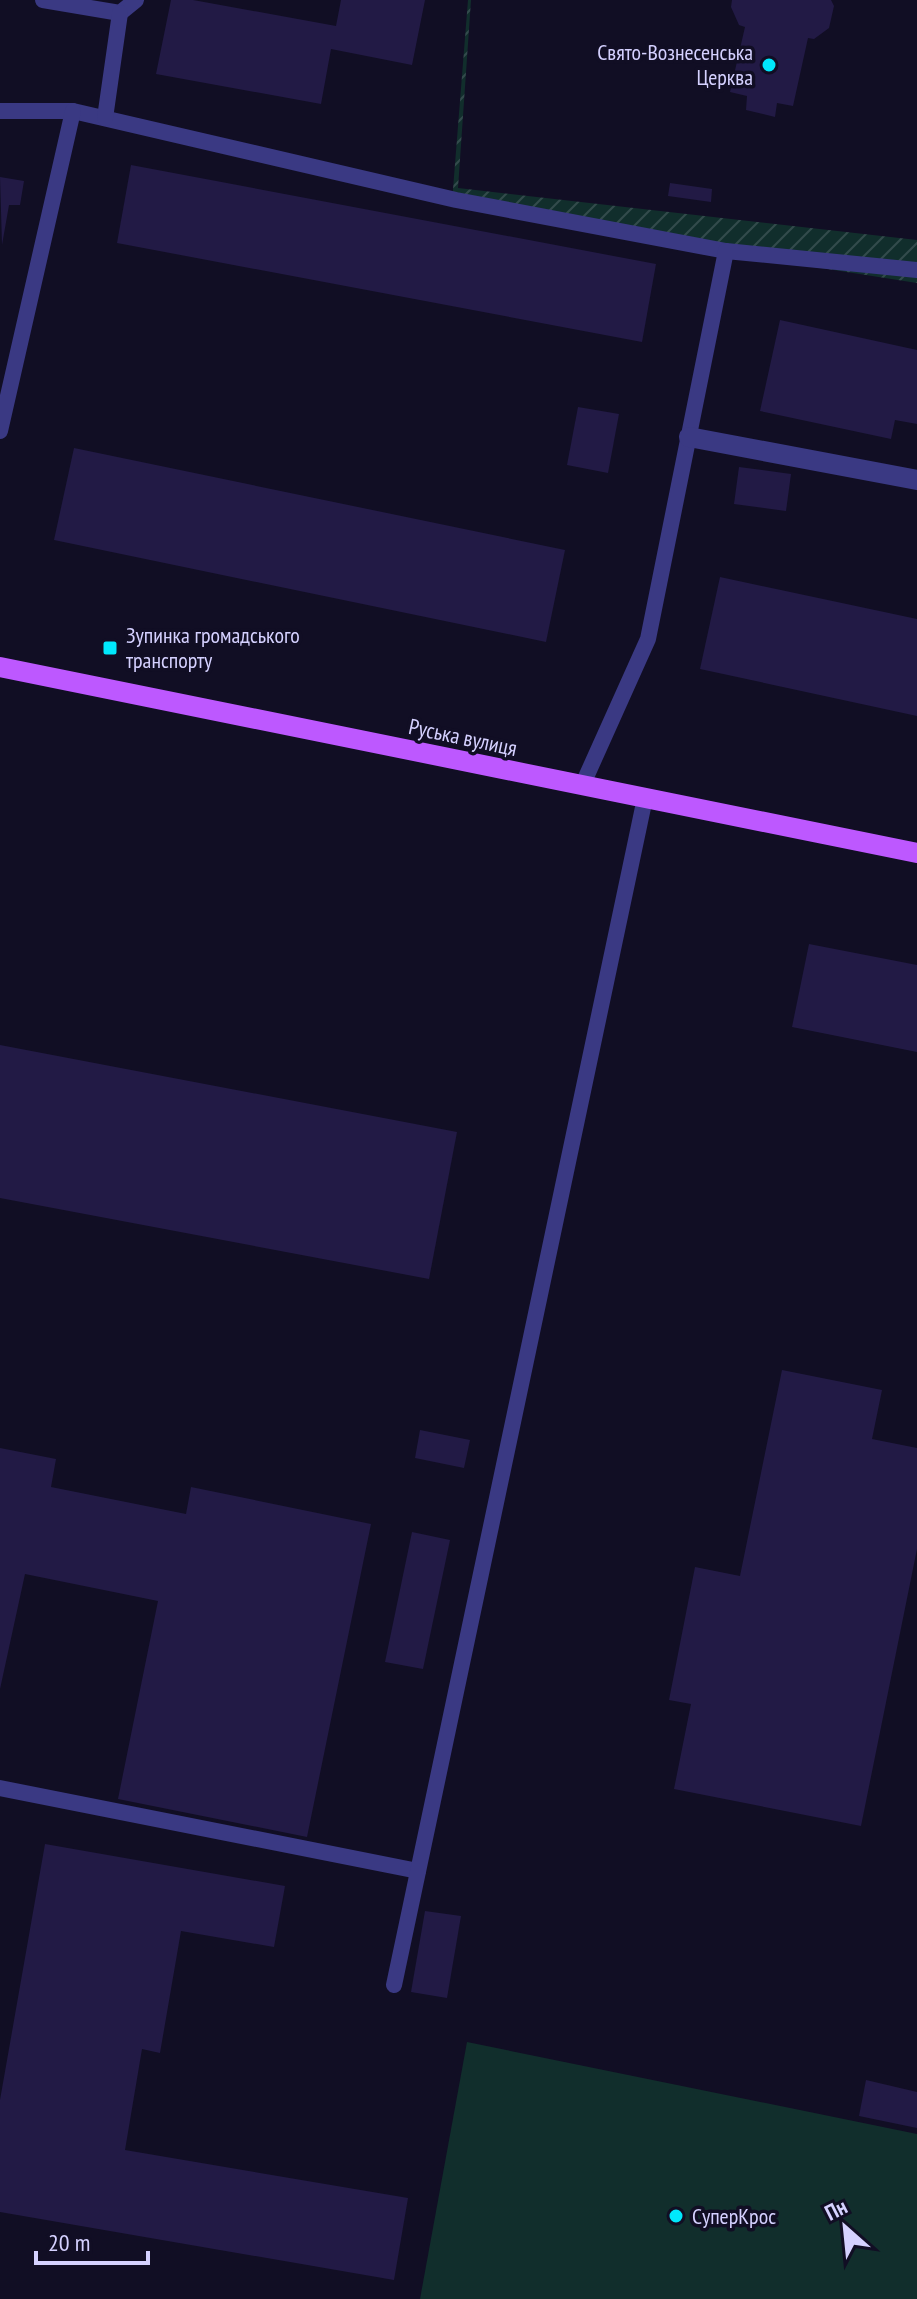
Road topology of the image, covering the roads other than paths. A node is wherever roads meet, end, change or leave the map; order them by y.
1 (43, 0) edge
2 (136, 0) edge
3 (120, 13) junction
4 (0, 111) edge
5 (73, 111) junction
6 (105, 118) junction
7 (726, 251) junction
8 (917, 270) edge
9 (0, 431) edge
10 (689, 437) junction
11 (917, 480) edge
12 (0, 667) edge
13 (582, 786) junction
14 (645, 798) junction
15 (917, 853) edge
16 (0, 1788) edge
17 (418, 1871) junction
18 (394, 1985) dead end

1 - 3 lane
2 - 3 lane
3 - 6 lane
4 - 5 lane
5 - 6 lane
5 - 9 lane
6 - 7 lane
7 - 8 lane
7 - 10 lane
10 - 11 street
10 - 13 lane
12 - 13 main road, Руська вулиця
13 - 14 main road, Руська вулиця
14 - 15 main road, Руська вулиця
14 - 17 lane
16 - 17 lane
17 - 18 lane

